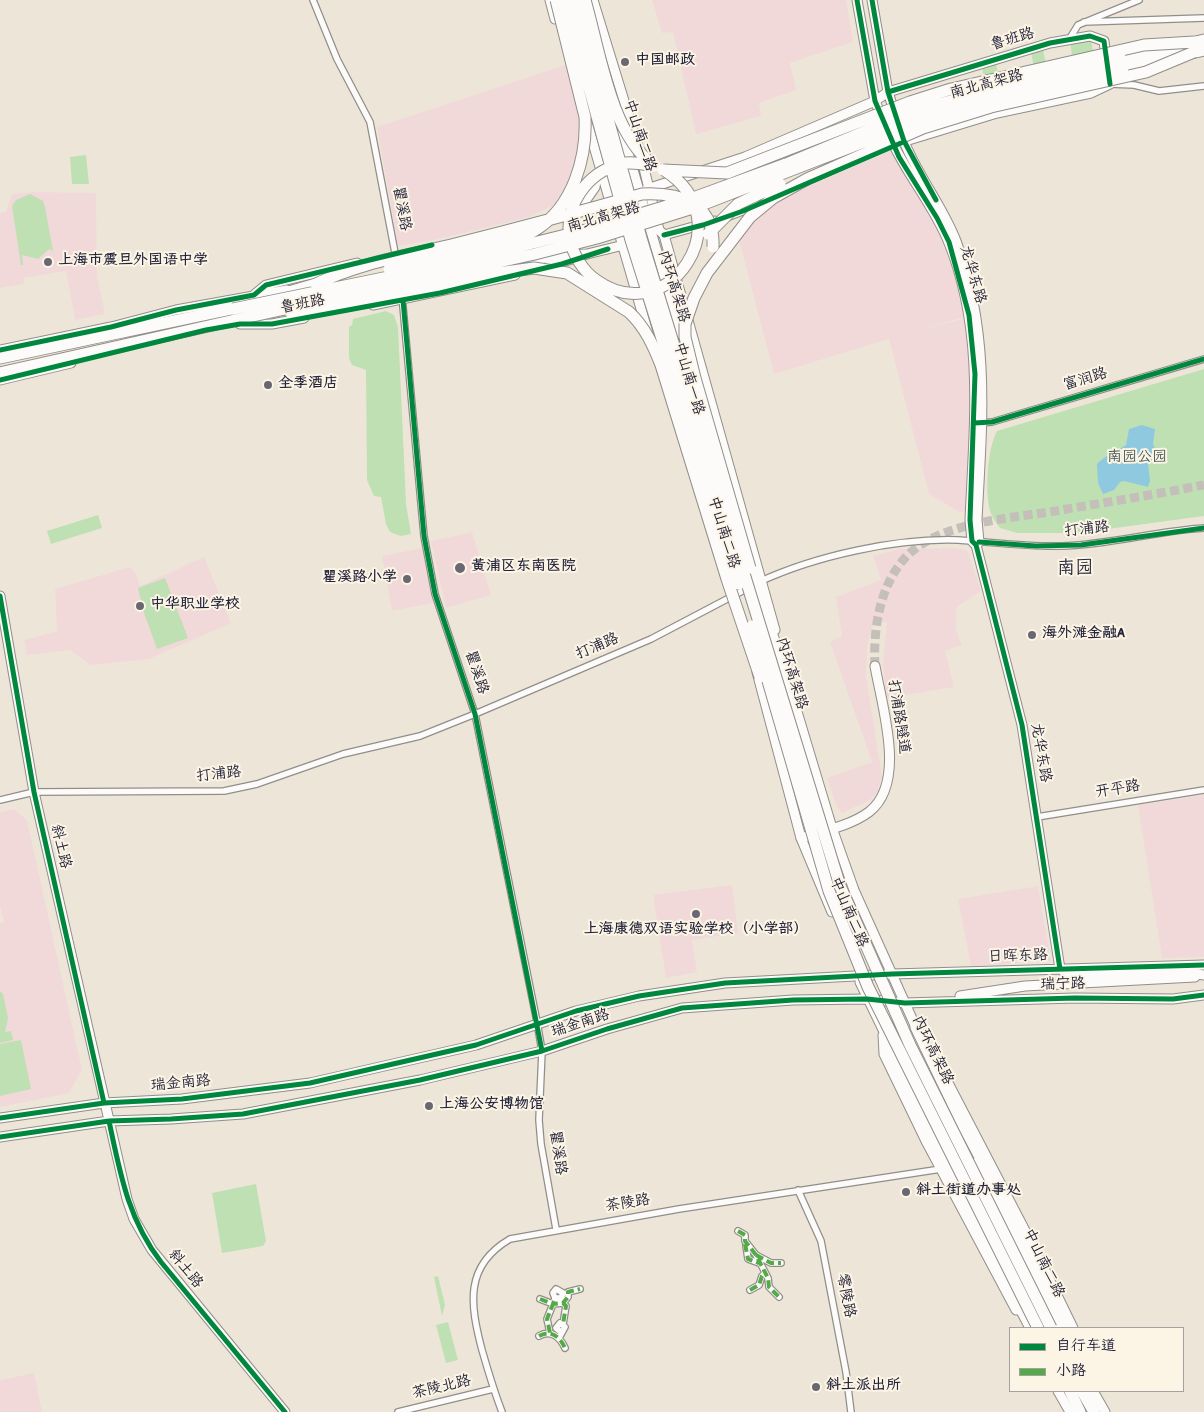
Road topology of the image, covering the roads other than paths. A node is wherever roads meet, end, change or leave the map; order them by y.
1 (313, 0) edge
2 (550, 0) edge
3 (556, 0) edge
4 (560, 0) edge
5 (565, 0) edge
6 (575, 0) edge
7 (580, 0) edge
8 (585, 0) edge
9 (593, 0) edge
10 (857, 0) edge
11 (872, 0) edge
12 (1139, 0) edge
13 (1204, 18) edge
14 (1084, 22) junction
15 (1070, 38) junction
16 (1200, 47) edge
17 (1110, 84) junction
18 (1204, 86) edge
19 (888, 92) junction
20 (875, 101) junction
21 (587, 121) junction
22 (923, 128) junction
23 (904, 141) junction
24 (585, 145) junction
25 (894, 146) junction
26 (600, 163) junction
27 (659, 168) junction
28 (586, 184) junction
29 (644, 190) junction
30 (575, 200) junction
31 (644, 201) junction
32 (612, 202) junction
33 (552, 217) junction
34 (574, 217) junction
35 (535, 227) junction
36 (628, 227) junction
37 (621, 235) junction
38 (664, 235) junction
39 (653, 238) junction
40 (634, 243) junction
41 (624, 245) junction
42 (608, 249) junction
43 (587, 254) junction
44 (396, 258) junction
45 (691, 258) junction
46 (630, 266) junction
47 (673, 266) junction
48 (567, 273) junction
49 (708, 273) junction
50 (597, 281) junction
51 (316, 284) junction
52 (401, 289) junction
53 (403, 300) junction
54 (621, 306) junction
55 (652, 306) junction
56 (674, 309) junction
57 (236, 318) junction
58 (0, 350) edge
59 (0, 358) edge
60 (1204, 359) edge
61 (0, 373) edge
62 (0, 380) edge
63 (978, 423) junction
64 (1204, 528) edge
65 (975, 543) junction
66 (758, 583) junction
67 (737, 593) junction
68 (0, 596) edge
69 (758, 617) junction
70 (875, 666) tunnel mouth
71 (475, 714) junction
72 (786, 743) junction
73 (1204, 790) edge
74 (34, 792) junction
75 (0, 800) edge
76 (1037, 817) junction
77 (832, 828) junction
78 (801, 838) junction
79 (1204, 965) edge
80 (1060, 969) junction
81 (892, 974) junction
82 (858, 976) junction
83 (1200, 976) edge
84 (1202, 994) edge
85 (867, 999) junction
86 (923, 1002) junction
87 (905, 1003) junction
88 (537, 1022) junction
89 (916, 1027) junction
90 (884, 1033) junction
91 (542, 1051) junction
92 (104, 1103) junction
93 (0, 1118) edge
94 (109, 1121) junction
95 (0, 1137) edge
96 (941, 1169) junction
97 (798, 1190) junction
98 (556, 1229) junction
99 (738, 1231) dead end
100 (745, 1241) junction
101 (756, 1255) junction
102 (759, 1263) junction
103 (781, 1263) dead end
104 (765, 1274) junction
105 (580, 1289) dead end
106 (750, 1290) dead end
107 (566, 1293) junction
108 (779, 1297) dead end
109 (540, 1298) dead end
110 (554, 1301) junction
111 (562, 1303) junction
112 (550, 1314) junction
113 (563, 1315) junction
114 (1024, 1327) edge
115 (1030, 1327) edge
116 (1038, 1327) edge
117 (1038, 1327) edge
118 (1051, 1327) edge
119 (1058, 1327) edge
120 (1064, 1327) edge
121 (1072, 1327) edge
122 (550, 1333) junction
123 (560, 1335) junction
124 (540, 1336) dead end
125 (565, 1348) dead end
126 (493, 1389) junction
127 (1060, 1392) edge
128 (1069, 1392) edge
129 (1100, 1392) edge
130 (1080, 1400) edge
131 (418, 1410) edge
132 (285, 1412) edge
133 (398, 1412) edge
134 (502, 1412) edge
135 (851, 1412) edge
136 (1094, 1412) edge
137 (1105, 1412) edge
138 (1110, 1412) edge

1 - 44 street, 瞿溪路
2 - 21 main road, 中山南一路
3 - 24 highway, bridge
4 - 32 main road
5 - 72 highway, 内环高架路, bridge
6 - 69 highway, 内环高架路, bridge
7 - 29 main road, 中山南二路
8 - 27 highway, bridge
9 - 29 main road
10 - 20 main road, 龙华东路
11 - 19 main road, 龙华东路
12 - 14 street
13 - 14 street
14 - 15 street
15 - 17 main road, 鲁班路
15 - 19 main road, 鲁班路
16 - 17 street, 鲁班路
16 - 22 highway, bridge
16 - 27 highway, bridge
16 - 57 highway, 南北高架路, bridge
17 - 18 street, 鲁班路
17 - 23 main road, 鲁班路
19 - 20 main road, 鲁班路
19 - 23 main road, 龙华东路
20 - 25 main road, 龙华东路
20 - 29 main road, 鲁班路
21 - 26 main road, 中山南一路
21 - 35 main road
22 - 45 highway, bridge
22 - 49 highway, bridge
23 - 25 main road, 鲁班路
23 - 63 main road, 龙华东路
24 - 28 highway, bridge
24 - 33 highway, bridge
25 - 38 main road, 鲁班路
25 - 63 main road, 龙华东路
26 - 32 main road, 中山南一路
26 - 34 main road
27 - 28 highway, bridge
27 - 45 highway, bridge
28 - 30 highway, bridge
29 - 31 main road
29 - 32 main road, 鲁班路
29 - 38 main road, 中山南二路
30 - 33 highway, bridge
30 - 50 highway, bridge
31 - 36 main road
31 - 39 main road, 中山南二路
32 - 34 main road, 鲁班路
32 - 36 main road, 中山南一路
32 - 37 main road, 中山南二路
33 - 51 highway, bridge
34 - 35 main road, 鲁班路
35 - 44 main road, 鲁班路
36 - 37 main road
36 - 40 main road, 中山南一路
37 - 41 main road, 中山南二路
37 - 42 main road
38 - 39 main road, 鲁班路
38 - 47 main road, 中山南二路
39 - 40 main road, 鲁班路
39 - 56 main road, 中山南二路
40 - 41 main road, 鲁班路
40 - 55 main road, 中山南一路
41 - 42 main road, 鲁班路
41 - 46 main road, 中山南二路
42 - 43 main road, 鲁班路
43 - 52 main road, 鲁班路
43 - 53 main road, 鲁班路
44 - 52 street, 瞿溪路
44 - 58 main road, 鲁班路
45 - 50 highway, bridge
46 - 55 main road
46 - 67 main road, 中山南二路
47 - 56 main road
47 - 66 main road, 中山南二路
48 - 50 highway, bridge
48 - 54 highway, bridge
48 - 57 highway, bridge
49 - 51 highway, bridge
49 - 69 highway, bridge
50 - 54 highway, bridge
51 - 57 highway, bridge
52 - 53 street, 瞿溪路
52 - 57 main road, 鲁班路
53 - 57 main road, 鲁班路
53 - 71 street, 瞿溪路
54 - 72 highway, bridge
55 - 67 main road, 中山南一路
56 - 66 main road, 中山南二路
57 - 59 highway, 南北高架路
57 - 61 highway, 南北高架路
57 - 62 main road, 鲁班路
60 - 63 street, 富润路
63 - 65 main road, 龙华东路
64 - 65 street, 打浦路
65 - 66 street, 打浦路
65 - 76 main road, 龙华东路
66 - 67 street, 打浦路
66 - 77 main road, 中山南二路
67 - 71 street, 打浦路
67 - 78 main road, 中山南二路
68 - 74 main road, 斜土路
69 - 118 highway, 内环高架路, bridge
70 - 77 main road, 打浦路隧道
71 - 74 street, 打浦路
71 - 88 street, 瞿溪路
72 - 116 highway, 内环高架路, bridge
73 - 76 street, 开平路
74 - 75 street, 打浦路
74 - 92 main road, 斜土路
76 - 80 main road, 龙华东路
77 - 78 main road, 打浦路隧道
77 - 81 main road, 中山南二路
78 - 82 main road, 中山南二路
79 - 80 main road, 日晖东路
80 - 81 main road, 日晖东路
80 - 83 main road, 日晖东路
81 - 82 main road, 瑞金南路
81 - 87 main road, 中山南二路
82 - 85 main road, 中山南二路
82 - 88 main road, 瑞金南路
83 - 86 main road
84 - 86 main road, 瑞宁路
85 - 87 main road, 瑞金南路
85 - 90 main road, 中山南二路
85 - 91 main road, 瑞金南路
86 - 87 main road
87 - 89 main road, 中山南二路
88 - 91 street, 瞿溪路
88 - 92 main road, 瑞金南路
89 - 119 main road, 中山南二路
89 - 120 highway
89 - 121 main road, 中山南二路
90 - 96 main road, 中山南二路
90 - 115 highway
90 - 117 main road, 中山南二路
91 - 94 main road, 瑞金南路
91 - 98 street, 瞿溪路
92 - 93 main road, 瑞金南路
92 - 94 main road, 斜土路
94 - 95 main road, 瑞金南路
94 - 132 main road, 斜土路
96 - 97 street, 茶陵路
96 - 114 main road, 中山南二路
97 - 98 street, 茶陵路
97 - 135 street, 零陵路
98 - 126 street, 茶陵路
99 - 100 street
100 - 101 street
100 - 102 street
101 - 102 street
101 - 103 street
102 - 104 street
104 - 106 street
104 - 108 street
105 - 107 street
107 - 110 street
107 - 111 street
109 - 110 street
110 - 111 street
110 - 112 street
111 - 113 street
112 - 113 street
112 - 122 street
113 - 123 street
122 - 123 street
122 - 124 street
123 - 125 street
126 - 131 street, 茶陵北路
126 - 134 street, 茶陵路
127 - 130 main road
128 - 130 highway
129 - 138 main road
130 - 136 highway
130 - 137 main road
131 - 133 street, 茶陵北路

